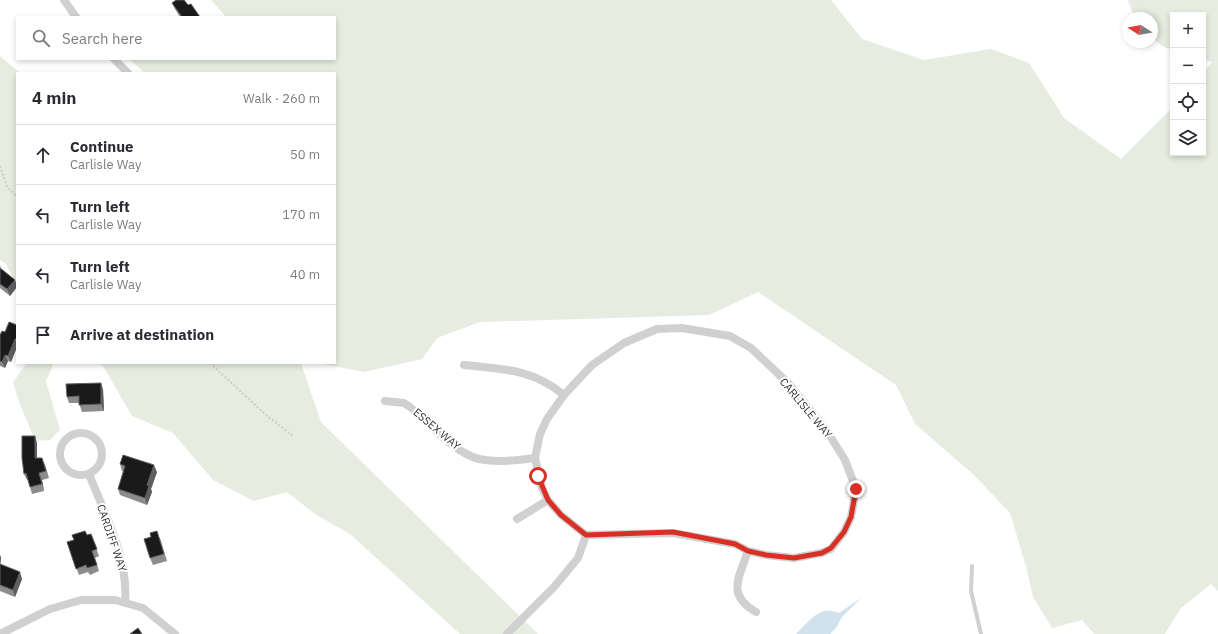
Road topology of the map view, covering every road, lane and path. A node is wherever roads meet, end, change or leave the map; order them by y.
1 (64, 0) edge
2 (75, 16) edge
3 (115, 60) edge
4 (127, 72) edge
5 (0, 166) edge
6 (16, 196) edge
7 (211, 364) edge
8 (464, 365) dead end
9 (564, 395) junction
10 (385, 401) dead end
11 (293, 436) dead end
12 (535, 458) junction
13 (89, 474) junction
14 (548, 500) junction
15 (517, 519) dead end
16 (586, 535) junction
17 (748, 551) junction
18 (972, 566) dead end
19 (125, 603) junction
20 (756, 612) dead end
21 (0, 634) edge
22 (175, 634) edge
23 (507, 634) edge
24 (981, 634) edge

1 - 2 street
3 - 4 street
5 - 6 path
7 - 11 path
8 - 9 street
9 - 12 street, CARLISLE WAY
9 - 17 street, CARLISLE WAY
10 - 12 street, ESSEX WAY
12 - 14 street, CARLISLE WAY
13 - 13 street
13 - 19 street, CARDIFF WAY
14 - 15 street
14 - 16 street, CARLISLE WAY
16 - 17 street, CARLISLE WAY
16 - 23 street
17 - 20 street
18 - 24 lane
19 - 21 street
19 - 22 street

